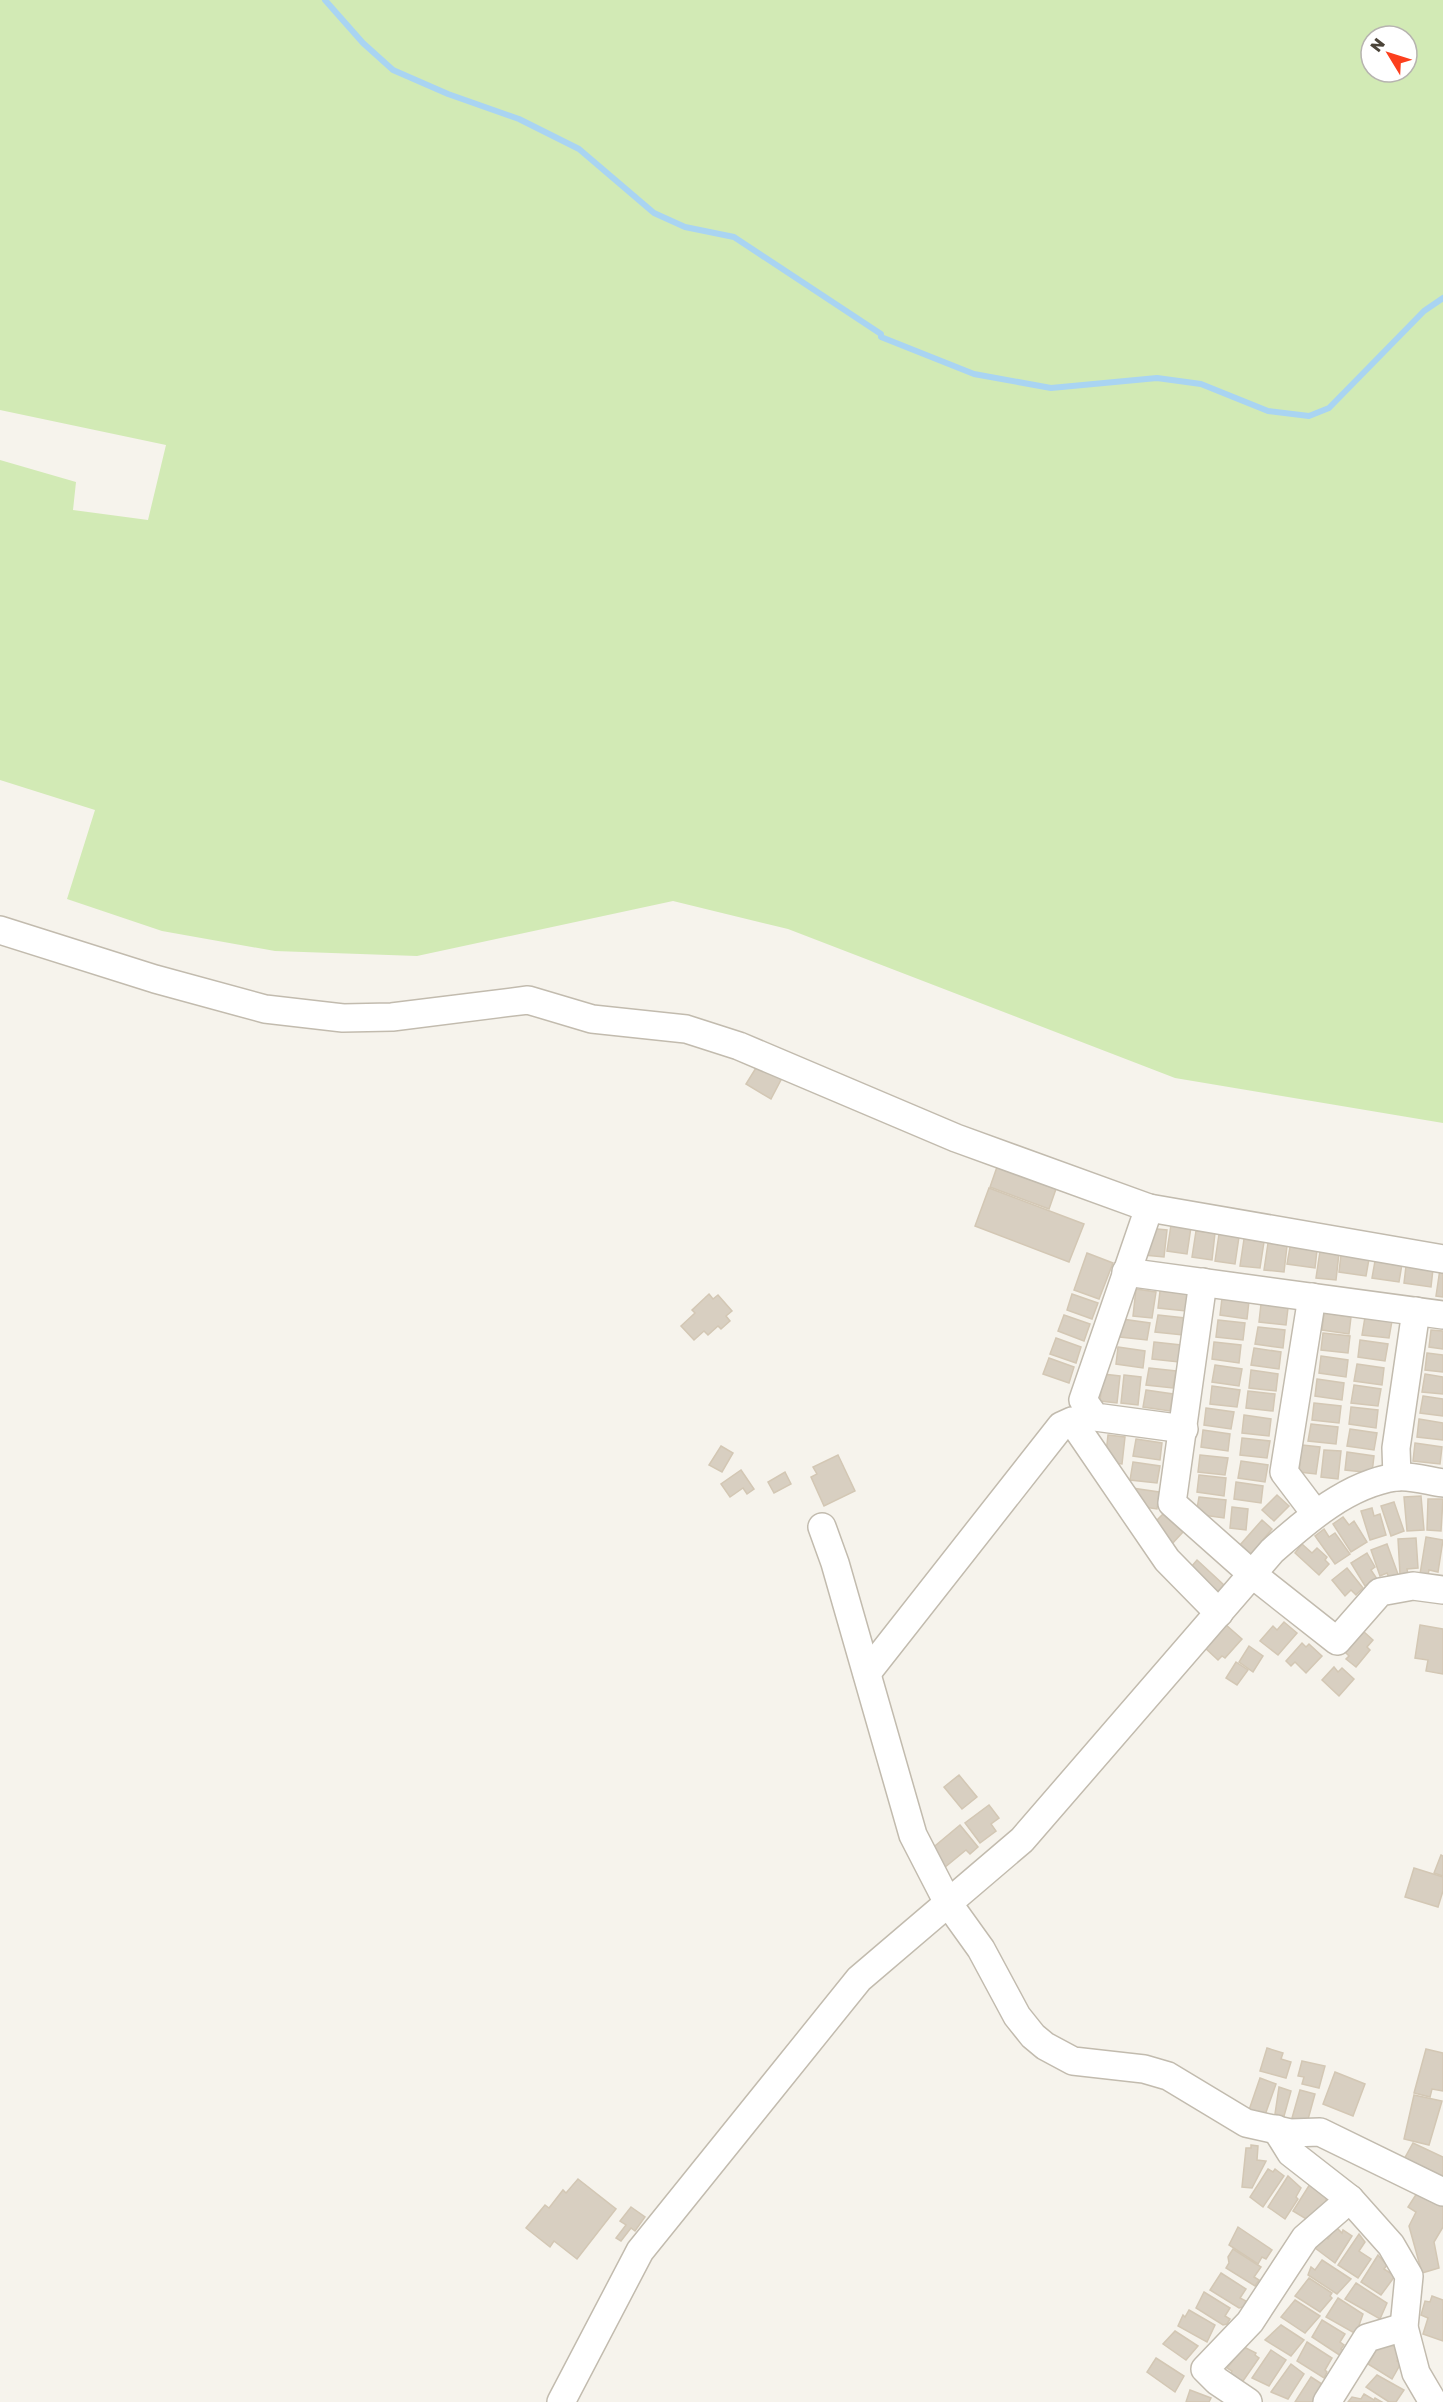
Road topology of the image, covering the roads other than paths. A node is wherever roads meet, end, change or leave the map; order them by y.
1 (0, 930) edge
2 (1149, 1208) junction
3 (1443, 1259) edge
4 (1126, 1272) junction
5 (1203, 1282) junction
6 (1312, 1297) junction
7 (1416, 1311) junction
8 (1443, 1315) edge
9 (1078, 1410) junction
10 (1184, 1429) junction
11 (1397, 1477) junction
12 (1443, 1483) edge
13 (1315, 1513) junction
14 (822, 1527) dead end
15 (1252, 1574) junction
16 (1443, 1590) edge
17 (1219, 1613) junction
18 (867, 1673) junction
19 (948, 1903) junction
20 (1276, 2130) junction
21 (1443, 2192) edge
22 (1350, 2199) junction
23 (1404, 2327) junction
24 (561, 2402) edge
25 (1248, 2402) edge
26 (1328, 2402) edge
27 (1433, 2402) edge

1 - 2 street
2 - 3 street
2 - 4 street
4 - 5 street
4 - 9 street
5 - 6 street
5 - 10 street
6 - 7 street
6 - 13 street
7 - 8 street
7 - 11 street
9 - 10 street
9 - 17 street
9 - 18 street
10 - 15 street
11 - 12 street
11 - 13 street
13 - 15 street
14 - 18 street
15 - 16 street
15 - 17 street
17 - 19 street
18 - 19 street
19 - 20 street
19 - 24 street
20 - 21 street
20 - 22 street
22 - 23 street
22 - 25 street
23 - 26 street
23 - 27 street

